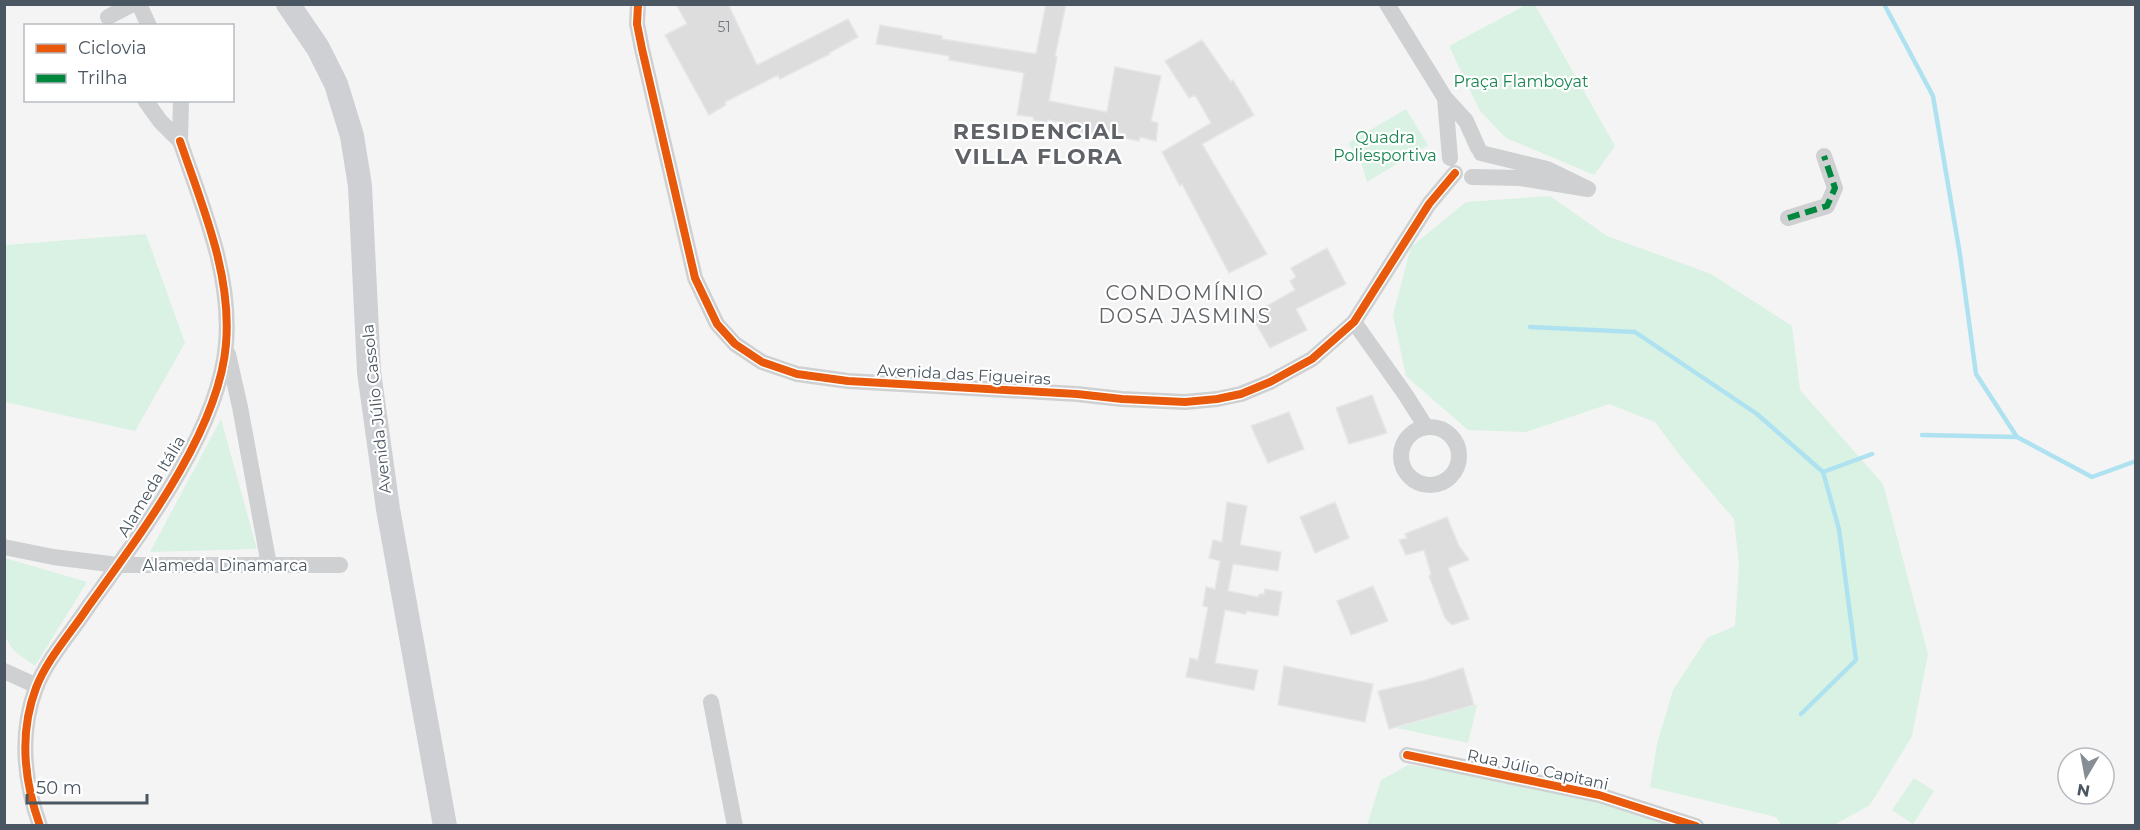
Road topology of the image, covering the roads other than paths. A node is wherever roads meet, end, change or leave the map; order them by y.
1 (133, 4) edge
2 (139, 4) edge
3 (288, 4) edge
4 (638, 4) edge
5 (1387, 4) edge
6 (108, 16) edge
7 (148, 24) edge
8 (1445, 98) junction
9 (146, 102) edge
10 (181, 102) edge
11 (180, 141) junction
12 (1479, 150) junction
13 (1824, 156) dead end
14 (1459, 169) junction
15 (1788, 218) dead end
16 (1353, 322) junction
17 (226, 344) junction
18 (1426, 427) dead end
19 (4, 547) edge
20 (118, 565) junction
21 (269, 565) junction
22 (340, 565) dead end
23 (4, 671) edge
24 (37, 686) junction
25 (711, 702) dead end
26 (1407, 755) dead end
27 (40, 825) edge
28 (445, 825) edge
29 (735, 825) edge
30 (1696, 825) edge

1 - 6 street
2 - 7 street
3 - 28 main road, Avenida Júlio Cassola
4 - 16 street, Avenida das Figueiras
5 - 8 street
8 - 12 street
8 - 14 street
9 - 11 street, Alameda Itália
10 - 11 street, Alameda Itália
11 - 17 street, Alameda Itália
12 - 14 street
12 - 14 street
12 - 14 street
13 - 15 street
14 - 16 street, Avenida das Figueiras
16 - 18 street
17 - 20 street, Alameda Itália
17 - 21 street, Alameda Itália
19 - 20 street, Alameda Dinamarca
20 - 21 street, Alameda Dinamarca
20 - 24 street, Alameda Itália
21 - 22 street, Alameda Dinamarca
23 - 24 street
24 - 27 street, Alameda Itália
25 - 29 street
26 - 30 street, Rua Júlio Capitani

